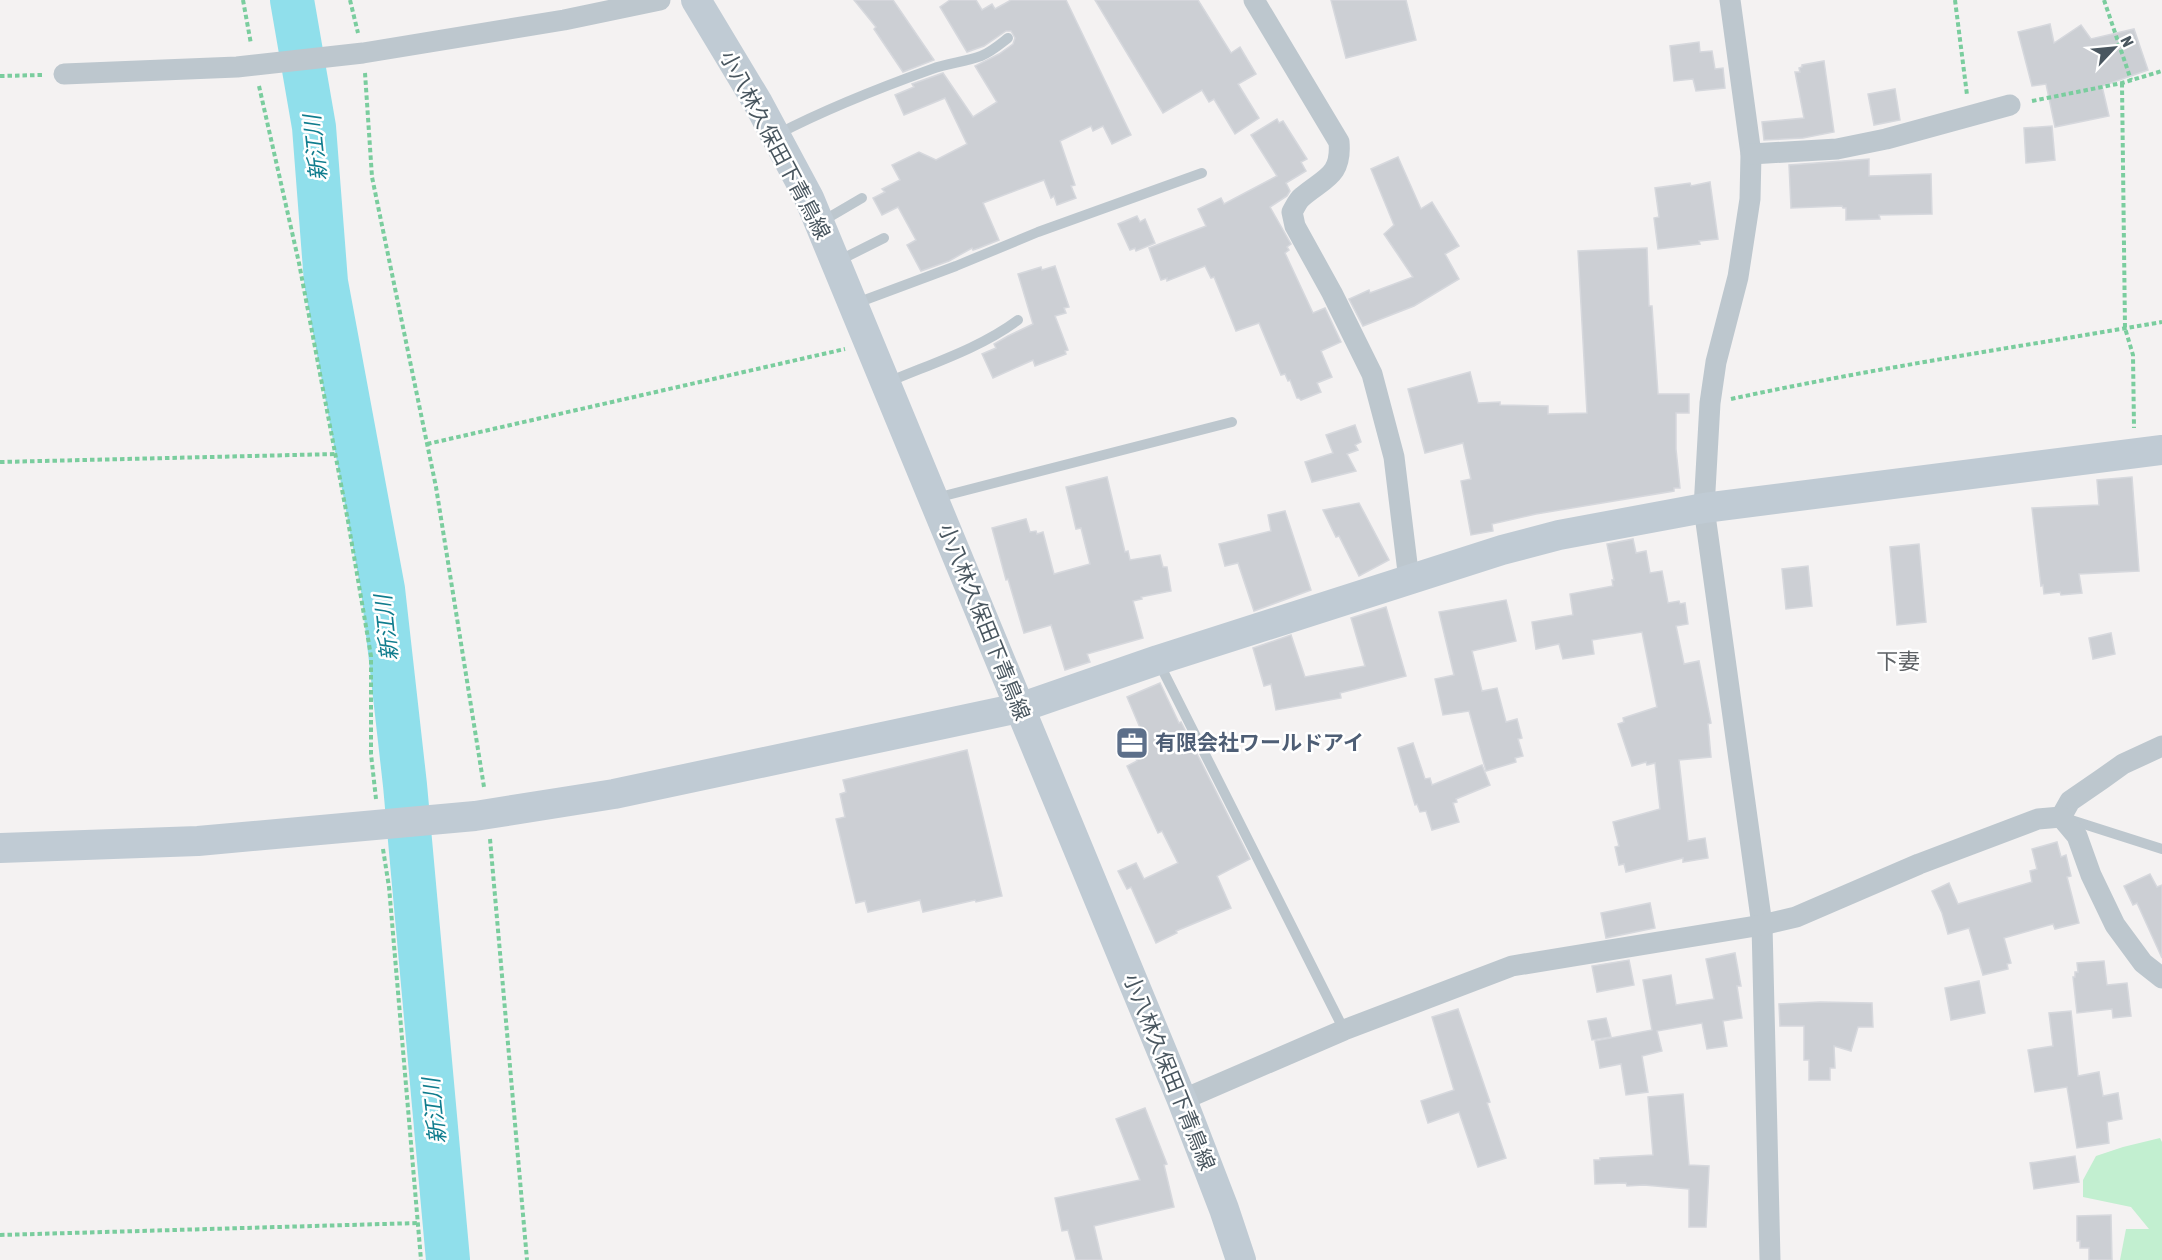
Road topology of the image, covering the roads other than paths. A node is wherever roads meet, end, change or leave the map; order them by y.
1 (660, 0) edge
2 (696, 0) edge
3 (1254, 0) edge
4 (1730, 0) edge
5 (1008, 38) dead end
6 (64, 74) road end
7 (2010, 105) road end
8 (776, 136) junction
9 (1751, 154) junction
10 (1202, 173) dead end
11 (862, 198) dead end
12 (819, 223) junction
13 (884, 238) dead end
14 (836, 262) junction
15 (853, 304) junction
16 (1018, 320) dead end
17 (885, 383) junction
18 (1232, 422) dead end
19 (2148, 451) edge
20 (934, 499) junction
21 (1704, 508) junction
22 (1409, 580) junction
23 (1158, 660) junction
24 (1019, 708) junction
25 (2162, 746) edge
26 (2061, 817) junction
27 (0, 848) edge
28 (2162, 849) edge
29 (1762, 925) junction
30 (2162, 978) edge
31 (1344, 1030) junction
32 (1182, 1100) junction
33 (1241, 1260) edge
34 (1770, 1260) edge

1 - 6 street
2 - 8 street, 小八林久保田下青鳥線
3 - 22 street
4 - 9 street
5 - 8 lane
7 - 9 street
8 - 12 street, 小八林久保田下青鳥線
9 - 21 street
10 - 15 lane
11 - 12 lane
12 - 14 street, 小八林久保田下青鳥線
13 - 14 lane
14 - 15 street, 小八林久保田下青鳥線
15 - 17 street, 小八林久保田下青鳥線
16 - 17 lane
17 - 20 street, 小八林久保田下青鳥線
18 - 20 lane
19 - 21 street
20 - 24 street, 小八林久保田下青鳥線
21 - 22 street
21 - 29 street
22 - 23 street
23 - 24 street
23 - 31 lane
24 - 27 street
24 - 32 street, 小八林久保田下青鳥線
25 - 26 street
26 - 28 lane
26 - 29 street
26 - 30 street
29 - 31 street
29 - 34 street
31 - 32 street
32 - 33 street, 小八林久保田下青鳥線

